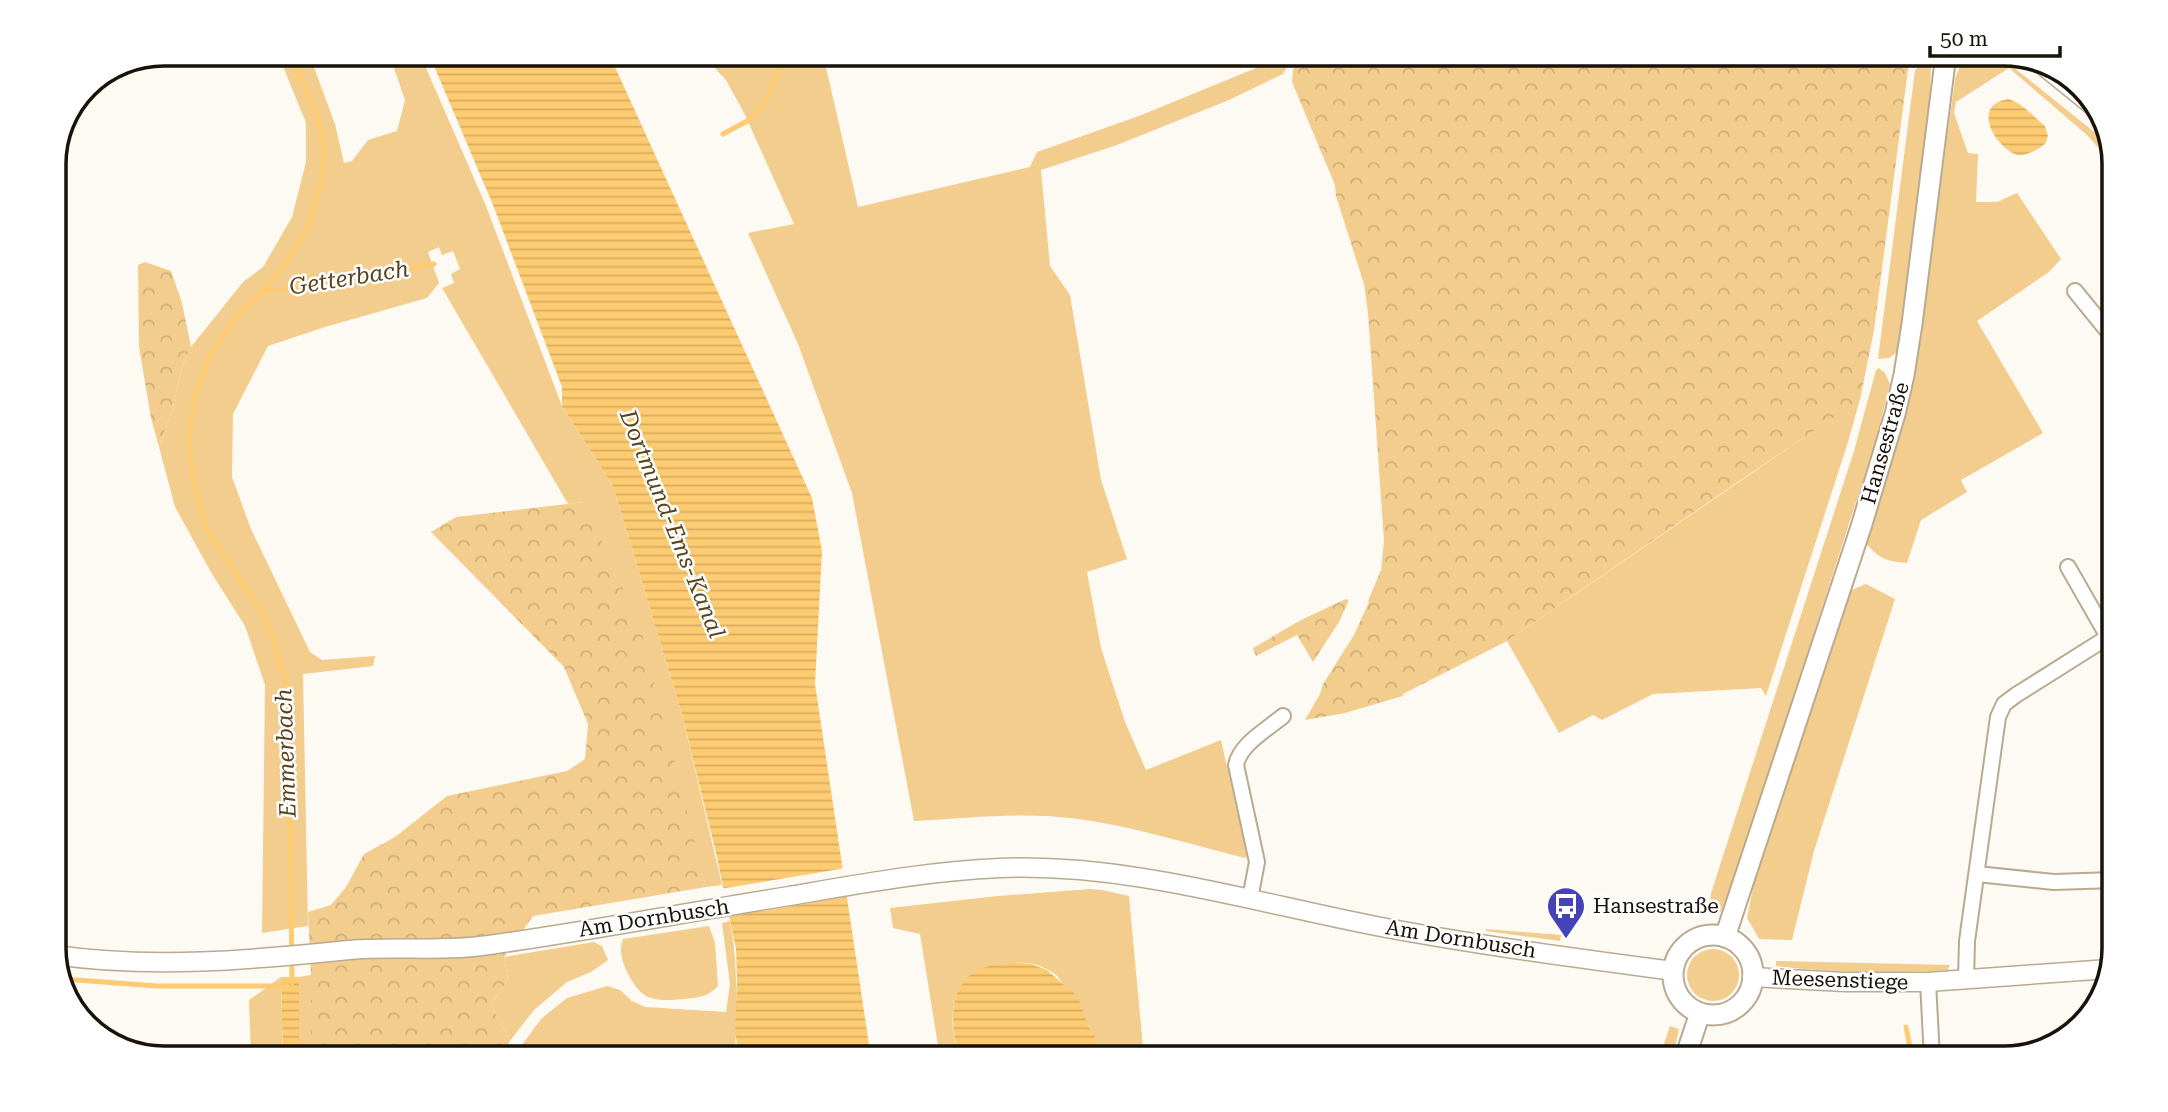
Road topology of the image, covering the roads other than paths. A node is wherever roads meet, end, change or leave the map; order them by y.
1 (1944, 66) edge
2 (2075, 291) dead end
3 (2101, 323) edge
4 (2068, 567) dead end
5 (2102, 626) edge
6 (2102, 648) edge
7 (1283, 716) dead end
8 (1977, 874) junction
9 (2102, 880) edge
10 (1250, 899) junction
11 (1726, 937) junction
12 (67, 956) edge
13 (1673, 971) junction
14 (2099, 971) edge
15 (1752, 977) junction
16 (1966, 980) junction
17 (1928, 982) junction
18 (1700, 1013) junction
19 (1689, 1046) edge
20 (1931, 1046) edge

1 - 11 main road, Hansestraße
2 - 3 street
4 - 5 street
6 - 8 street
7 - 10 street
8 - 9 street
8 - 16 street
10 - 12 street, Am Dornbusch
10 - 13 street, Am Dornbusch
11 - 13 main road
11 - 15 main road
13 - 18 main road
14 - 16 street, Meesenstiege
15 - 17 street, Meesenstiege
15 - 18 main road
16 - 17 street, Meesenstiege
17 - 20 street, Meesenstiege
18 - 19 main road

